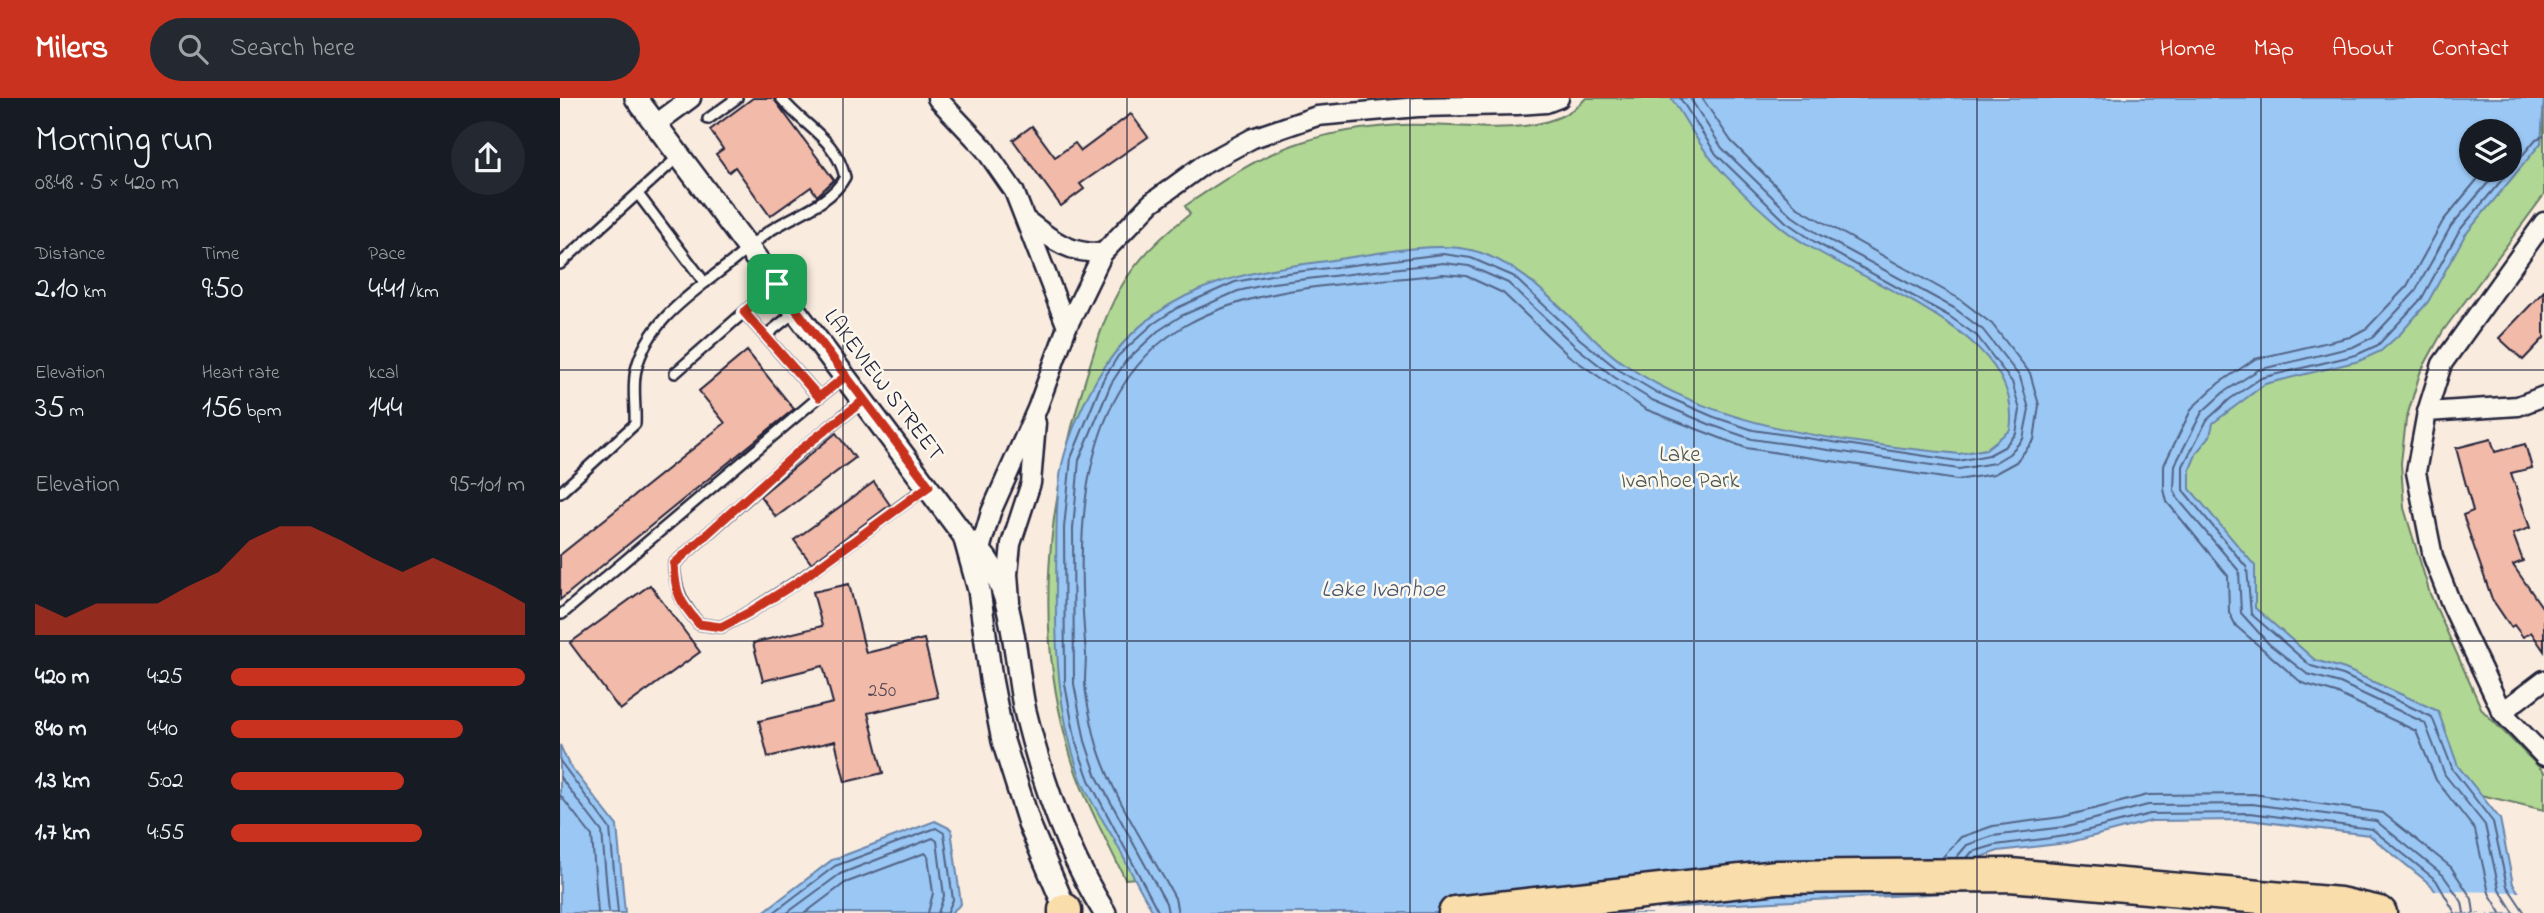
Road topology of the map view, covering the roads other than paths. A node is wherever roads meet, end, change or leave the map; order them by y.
1 (636, 98) edge
2 (691, 98) edge
3 (737, 98) edge
4 (781, 98) edge
5 (937, 98) edge
6 (1559, 98) edge
7 (1413, 103) edge
8 (708, 119) dead end
9 (656, 124) junction
10 (680, 156) junction
11 (638, 194) junction
12 (1028, 220) junction
13 (2544, 222) edge
14 (749, 248) junction
15 (1103, 253) junction
16 (560, 264) edge
17 (705, 283) junction
18 (777, 284) junction
19 (796, 310) junction
20 (744, 312) junction
21 (1067, 327) junction
22 (765, 335) junction
23 (675, 373) dead end
24 (846, 376) junction
25 (2544, 396) edge
26 (819, 397) junction
27 (864, 400) junction
28 (1037, 409) junction
29 (2427, 412) junction
30 (929, 486) junction
31 (560, 493) edge
32 (971, 542) junction
33 (562, 614) edge
34 (1013, 632) junction
35 (2544, 680) edge
36 (2501, 712) junction
37 (2544, 756) edge
38 (1066, 912) edge
39 (1105, 913) edge
40 (1455, 913) edge
41 (2380, 913) edge

1 - 9 street, LAKEVIEW STREET
2 - 9 street
3 - 8 lane
4 - 14 lane
5 - 12 street
6 - 7 street
7 - 15 street
9 - 10 street, LAKEVIEW STREET
10 - 11 lane
10 - 14 street, LAKEVIEW STREET
11 - 16 lane
11 - 17 lane
12 - 15 street
12 - 21 street
13 - 29 street
14 - 17 lane
14 - 18 street, LAKEVIEW STREET
15 - 21 street
17 - 31 lane
18 - 19 street, LAKEVIEW STREET
18 - 20 lane
19 - 22 lane
19 - 24 street, LAKEVIEW STREET
20 - 22 lane
20 - 23 lane
21 - 28 street
22 - 26 lane
24 - 26 lane
24 - 27 street, LAKEVIEW STREET
25 - 29 street
26 - 33 lane
27 - 30 street, LAKEVIEW STREET
27 - 30 lane
28 - 32 street
28 - 34 street
29 - 36 street
30 - 32 street, LAKEVIEW STREET
32 - 34 street, LAKEVIEW STREET
32 - 38 street, LAKEVIEW STREET
34 - 39 street, LAKEVIEW STREET
35 - 36 street
36 - 37 street
40 - 41 highway

